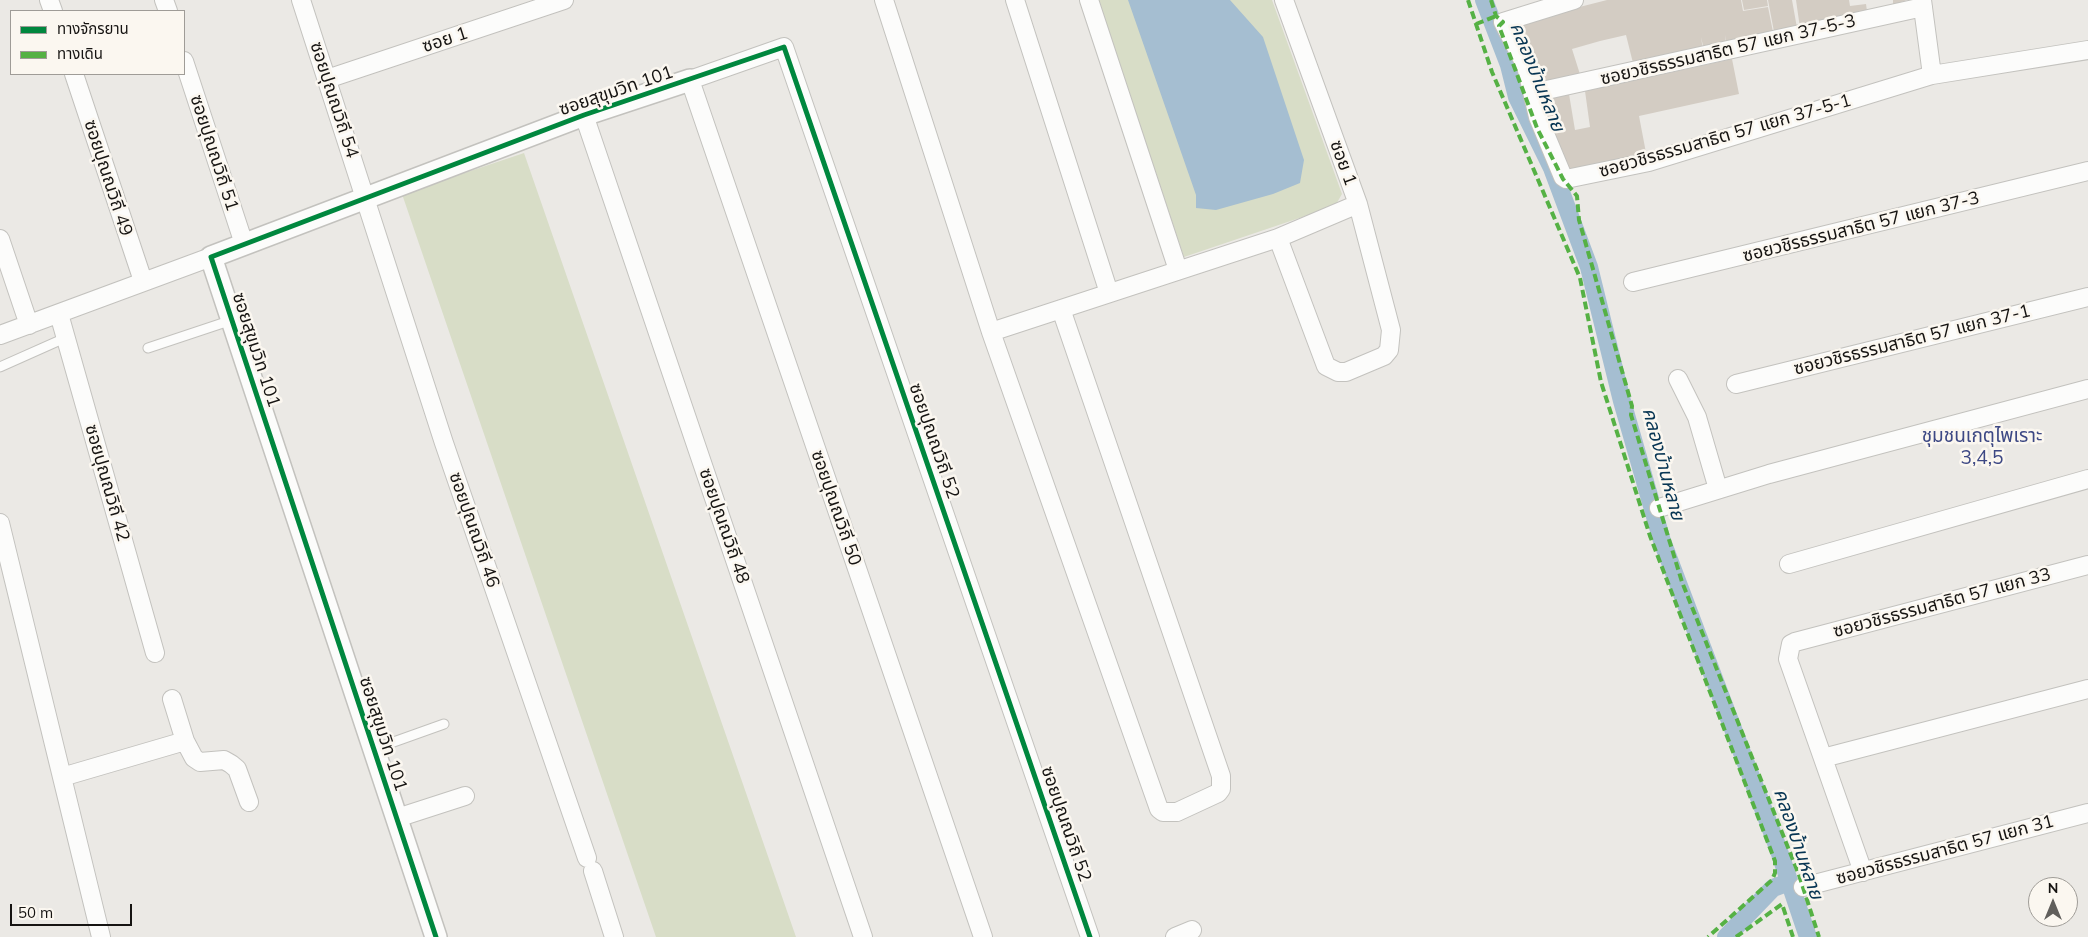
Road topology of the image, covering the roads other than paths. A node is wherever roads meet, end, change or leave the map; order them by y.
1 (301, 0) edge
2 (564, 0) edge
3 (884, 0) edge
4 (1015, 0) edge
5 (1089, 0) edge
6 (1284, 0) edge
7 (1574, 0) edge
8 (1923, 3) edge
9 (2088, 50) edge
10 (185, 64) edge
11 (1932, 74) junction
12 (74, 75) edge
13 (327, 79) junction
14 (690, 80) junction
15 (1534, 93) junction
16 (584, 115) junction
17 (2088, 171) edge
18 (367, 199) junction
19 (1358, 204) junction
20 (1278, 238) junction
21 (0, 239) edge
22 (244, 244) junction
23 (211, 257) junction
24 (1178, 270) junction
25 (143, 281) junction
26 (1633, 282) dead end
27 (1109, 293) junction
28 (2088, 297) edge
29 (1061, 309) junction
30 (59, 314) junction
31 (232, 320) junction
32 (29, 325) junction
33 (991, 332) junction
34 (0, 335) edge
35 (65, 338) junction
36 (148, 348) dead end
37 (0, 367) edge
38 (1678, 379) dead end
39 (1736, 384) dead end
40 (2088, 389) edge
41 (2088, 480) edge
42 (1718, 489) junction
43 (1659, 508) dead end
44 (0, 523) edge
45 (1789, 564) dead end
46 (2088, 565) edge
47 (155, 653) dead end
48 (2088, 689) edge
49 (172, 699) dead end
50 (444, 724) dead end
51 (184, 741) junction
52 (374, 749) junction
53 (1823, 758) junction
54 (62, 777) junction
55 (465, 796) dead end
56 (249, 802) dead end
57 (2088, 813) edge
58 (397, 818) junction
59 (1863, 872) junction
60 (1803, 887) dead end
61 (1192, 930) dead end
62 (101, 937) edge
63 (436, 937) edge
64 (614, 937) edge
65 (863, 937) edge
66 (983, 937) edge
67 (1090, 937) edge
68 (1175, 937) edge

1 - 13 street, ซอยปุณณวิถี 54
2 - 13 street, ซอย 1
3 - 33 street
4 - 27 street
5 - 24 street
6 - 19 street, ซอย 1
7 - 15 street, ซอยวชิรธรรมสาธิต 57 แยก 37-5-1
8 - 11 street
8 - 15 street, ซอยวชิรธรรมสาธิต 57 แยก 37-5-3
9 - 11 street, ซอยวชิรธรรมสาธิต 57 แยก 37-5-1
10 - 22 street, ซอยปุณณวิถี 51
11 - 15 street, ซอยวชิรธรรมสาธิต 57 แยก 37-5-1
12 - 25 street, ซอยปุณณวิถี 49
13 - 18 street, ซอยปุณณวิถี 54
14 - 16 street, ซอยสุขุมวิท 101
14 - 66 street, ซอยปุณณวิถี 50
14 - 67 street, ซอยปุณณวิถี 52
16 - 18 street, ซอยสุขุมวิท 101
16 - 65 street, ซอยปุณณวิถี 48
17 - 26 street, ซอยวชิรธรรมสาธิต 57 แยก 37-3
18 - 22 street, ซอยสุขุมวิท 101
18 - 64 street, ซอยปุณณวิถี 46
19 - 20 street
19 - 20 street, ซอย 1
20 - 24 street
21 - 32 street
22 - 23 street, ซอยสุขุมวิท 101
23 - 25 street
23 - 31 street, ซอยสุขุมวิท 101
24 - 27 street
25 - 30 street
27 - 29 street
28 - 39 street, ซอยวชิรธรรมสาธิต 57 แยก 37-1
29 - 33 street
29 - 33 street
30 - 32 street
30 - 35 street, ซอยปุณณวิถี 42
31 - 36 lane
31 - 52 street, ซอยสุขุมวิท 101
32 - 34 street
35 - 37 lane
35 - 47 street, ซอยปุณณวิถี 42
38 - 42 street
40 - 42 street
41 - 45 street
42 - 43 street
44 - 54 street
46 - 53 street, ซอยวชิรธรรมสาธิต 57 แยก 33
48 - 53 street
49 - 51 street
50 - 52 lane
51 - 54 street
51 - 56 street
52 - 58 street, ซอยสุขุมวิท 101
53 - 59 street
54 - 62 street
55 - 58 street
57 - 59 street, ซอยวชิรธรรมสาธิต 57 แยก 31
58 - 63 street, ซอยสุขุมวิท 101
59 - 60 street, ซอยวชิรธรรมสาธิต 57 แยก 31
61 - 68 street

